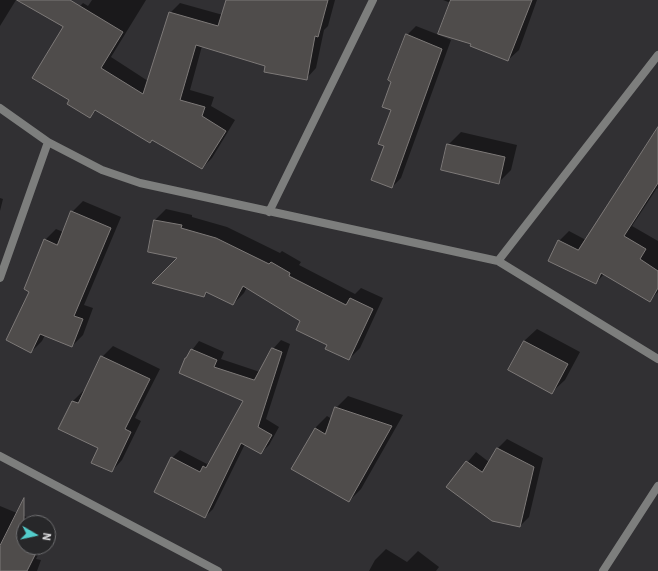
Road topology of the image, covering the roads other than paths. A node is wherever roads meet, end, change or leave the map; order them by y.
1 (373, 0) edge
2 (658, 55) edge
3 (0, 108) edge
4 (48, 142) junction
5 (270, 212) junction
6 (498, 261) junction
7 (0, 278) edge
8 (658, 359) edge
9 (0, 456) edge
10 (658, 486) edge
11 (218, 571) edge
12 (603, 571) edge

1 - 5 street
2 - 6 street
3 - 4 street
4 - 5 street
4 - 7 street
5 - 6 street
6 - 8 street
9 - 11 street
10 - 12 street

